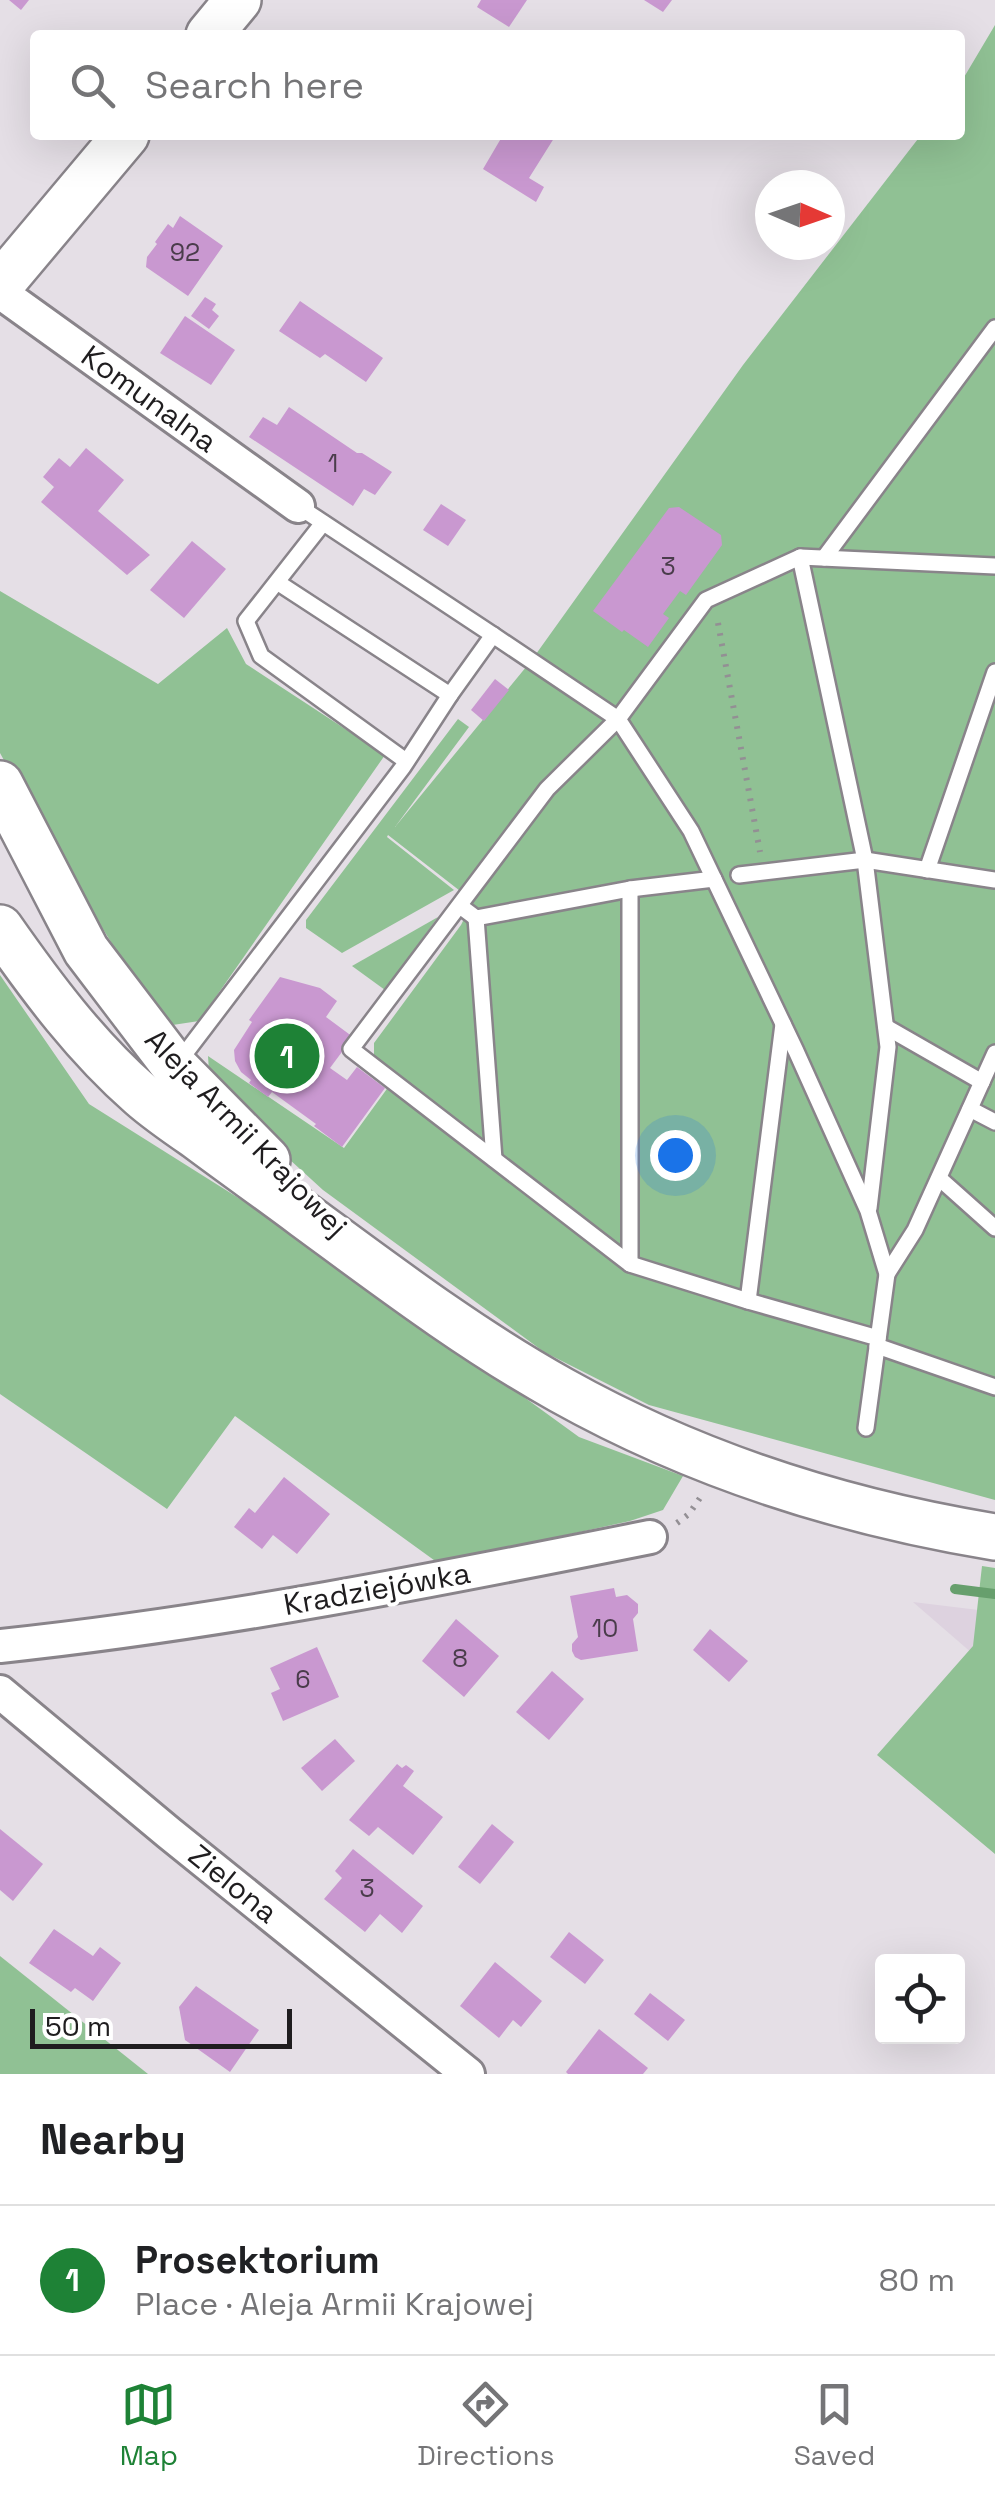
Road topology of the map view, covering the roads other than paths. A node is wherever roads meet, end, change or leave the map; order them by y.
1 (238, 0) edge
2 (214, 30) edge
3 (122, 140) edge
4 (5, 273) edge
5 (995, 328) edge
6 (310, 515) junction
7 (800, 557) junction
8 (824, 558) junction
9 (995, 566) edge
10 (277, 582) junction
11 (493, 636) junction
12 (995, 672) edge
13 (450, 695) junction
14 (618, 720) junction
15 (406, 761) junction
16 (0, 784) edge
17 (865, 860) junction
18 (927, 870) junction
19 (740, 875) dead end
20 (714, 879) junction
21 (995, 880) edge
22 (630, 890) junction
23 (460, 906) junction
24 (476, 918) junction
25 (0, 928) edge
26 (782, 1024) junction
27 (886, 1027) junction
28 (995, 1052) edge
29 (175, 1067) junction
30 (982, 1082) junction
31 (970, 1109) junction
32 (995, 1122) edge
33 (494, 1160) junction
34 (939, 1178) junction
35 (868, 1212) junction
36 (995, 1228) edge
37 (630, 1264) junction
38 (379, 1270) junction
39 (887, 1274) junction
40 (748, 1302) junction
41 (877, 1342) junction
42 (995, 1387) edge
43 (866, 1428) dead end
44 (650, 1537) road end
45 (995, 1537) edge
46 (0, 1646) edge
47 (0, 1692) edge
48 (468, 2074) edge

1 - 2 main road
3 - 4 main road
4 - 6 street, Komunalna
5 - 8 lane
6 - 10 lane
6 - 11 lane
7 - 8 lane
7 - 14 lane
7 - 17 lane
8 - 9 lane
10 - 13 lane
10 - 15 lane
11 - 13 lane
11 - 14 lane
12 - 18 lane
13 - 15 lane
14 - 20 lane
14 - 23 lane
15 - 29 lane
16 - 29 main road, Aleja Armii Krajowej
17 - 18 lane
17 - 19 lane
17 - 27 lane
18 - 21 lane
20 - 22 lane
20 - 26 lane
22 - 24 lane
22 - 37 lane
23 - 24 lane
23 - 33 lane
24 - 33 lane
25 - 38 main road, Aleja Armii Krajowej
26 - 35 lane
26 - 40 lane
27 - 30 lane
27 - 35 lane
28 - 30 lane
29 - 38 main road, Aleja Armii Krajowej
30 - 31 lane
31 - 32 lane
31 - 34 lane
33 - 37 lane
34 - 36 lane
34 - 39 lane
35 - 39 lane
37 - 40 lane
38 - 45 main road, Aleja Armii Krajowej
39 - 41 lane
40 - 41 lane
41 - 42 lane
41 - 43 lane
44 - 46 street, Kradziejówka
47 - 48 street, Zielona

